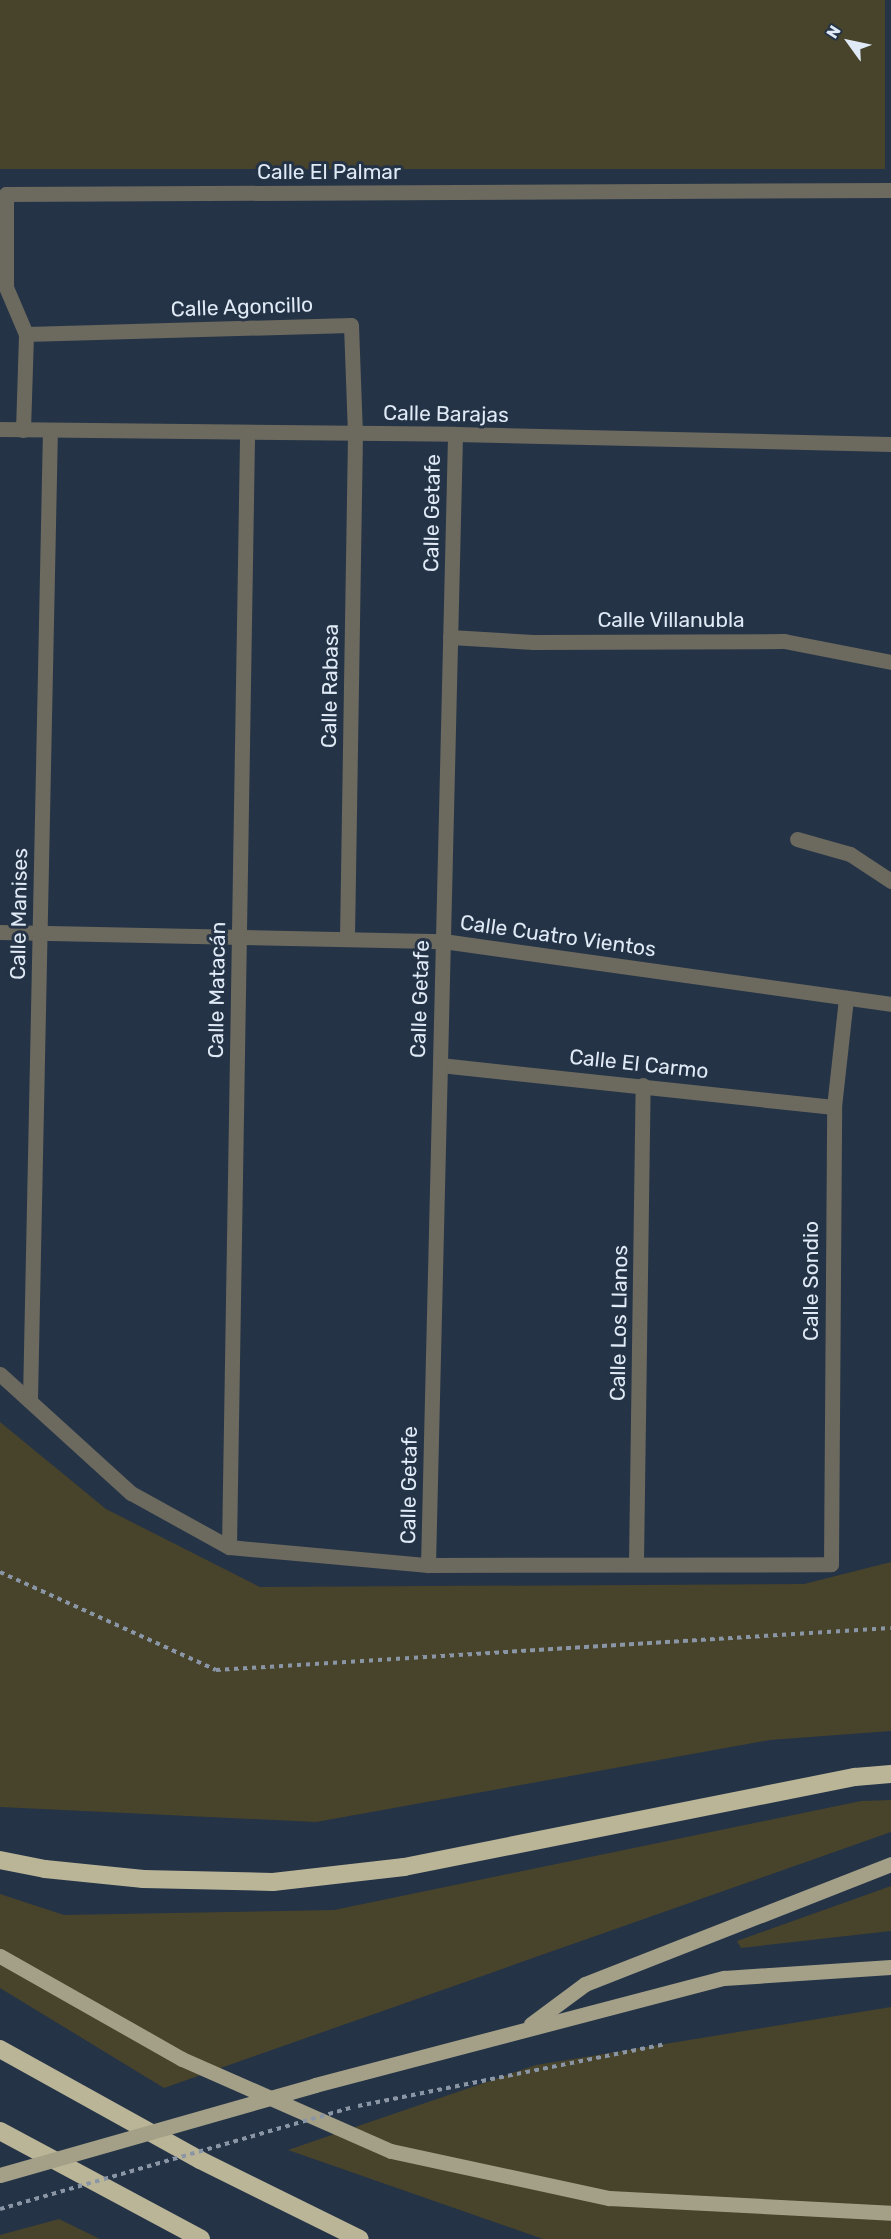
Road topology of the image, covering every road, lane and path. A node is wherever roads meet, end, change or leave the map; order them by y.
1 (891, 190) edge
2 (26, 334) junction
3 (0, 429) edge
4 (23, 430) junction
5 (50, 430) junction
6 (247, 433) junction
7 (355, 434) junction
8 (455, 434) junction
9 (891, 444) edge
10 (450, 637) junction
11 (891, 662) edge
12 (797, 839) dead end
13 (891, 881) edge
14 (0, 932) edge
15 (40, 933) junction
16 (239, 937) junction
17 (347, 939) junction
18 (443, 941) junction
19 (846, 998) junction
20 (891, 1004) edge
21 (440, 1065) junction
22 (643, 1085) junction
23 (834, 1107) junction
24 (0, 1374) edge
25 (30, 1399) junction
26 (229, 1547) junction
27 (636, 1562) junction
28 (428, 1565) junction
29 (0, 1572) edge
30 (891, 1628) edge
31 (891, 1774) edge
32 (0, 1860) edge
33 (891, 1864) edge
34 (0, 1956) edge
35 (891, 1966) edge
36 (527, 2028) junction
37 (666, 2044) dead end
38 (0, 2049) edge
39 (0, 2132) edge
40 (0, 2175) edge
41 (0, 2209) edge
42 (891, 2213) edge
43 (201, 2239) edge
44 (360, 2239) edge

1 - 2 street, Calle El Palmar
2 - 4 street, Calle El Palmar
2 - 7 street, Calle Agoncillo
3 - 4 street, Calle Barajas
4 - 5 street, Calle Barajas
5 - 6 street, Calle Barajas
5 - 15 street, Calle Manises
6 - 7 street, Calle Barajas
6 - 16 street, Calle Matacán
7 - 8 street, Calle Barajas
7 - 17 street, Calle Rabasa
8 - 9 street, Calle Barajas
8 - 10 street, Calle Getafe
10 - 11 street, Calle Villanubla
10 - 18 street, Calle Getafe
12 - 13 street
14 - 15 street, Calle Cuatro Vientos
15 - 16 street, Calle Cuatro Vientos
15 - 25 street, Calle Manises
16 - 17 street, Calle Cuatro Vientos
16 - 26 street, Calle Matacán
17 - 18 street, Calle Cuatro Vientos
18 - 19 street, Calle Cuatro Vientos
18 - 21 street, Calle Getafe
19 - 20 street, Calle Cuatro Vientos
19 - 23 street, Calle Sondio
21 - 22 street, Calle El Carmo
21 - 28 street, Calle Getafe
22 - 23 street, Calle El Carmo
22 - 27 street, Calle Los Llanos
23 - 27 street, Calle Sondio
24 - 25 street
25 - 26 street
26 - 28 street
27 - 28 street
29 - 30 path
31 - 32 highway
33 - 36 main road
34 - 42 main road
35 - 36 main road
36 - 40 main road, bridge
37 - 41 path, bridge
38 - 44 highway
39 - 43 highway

